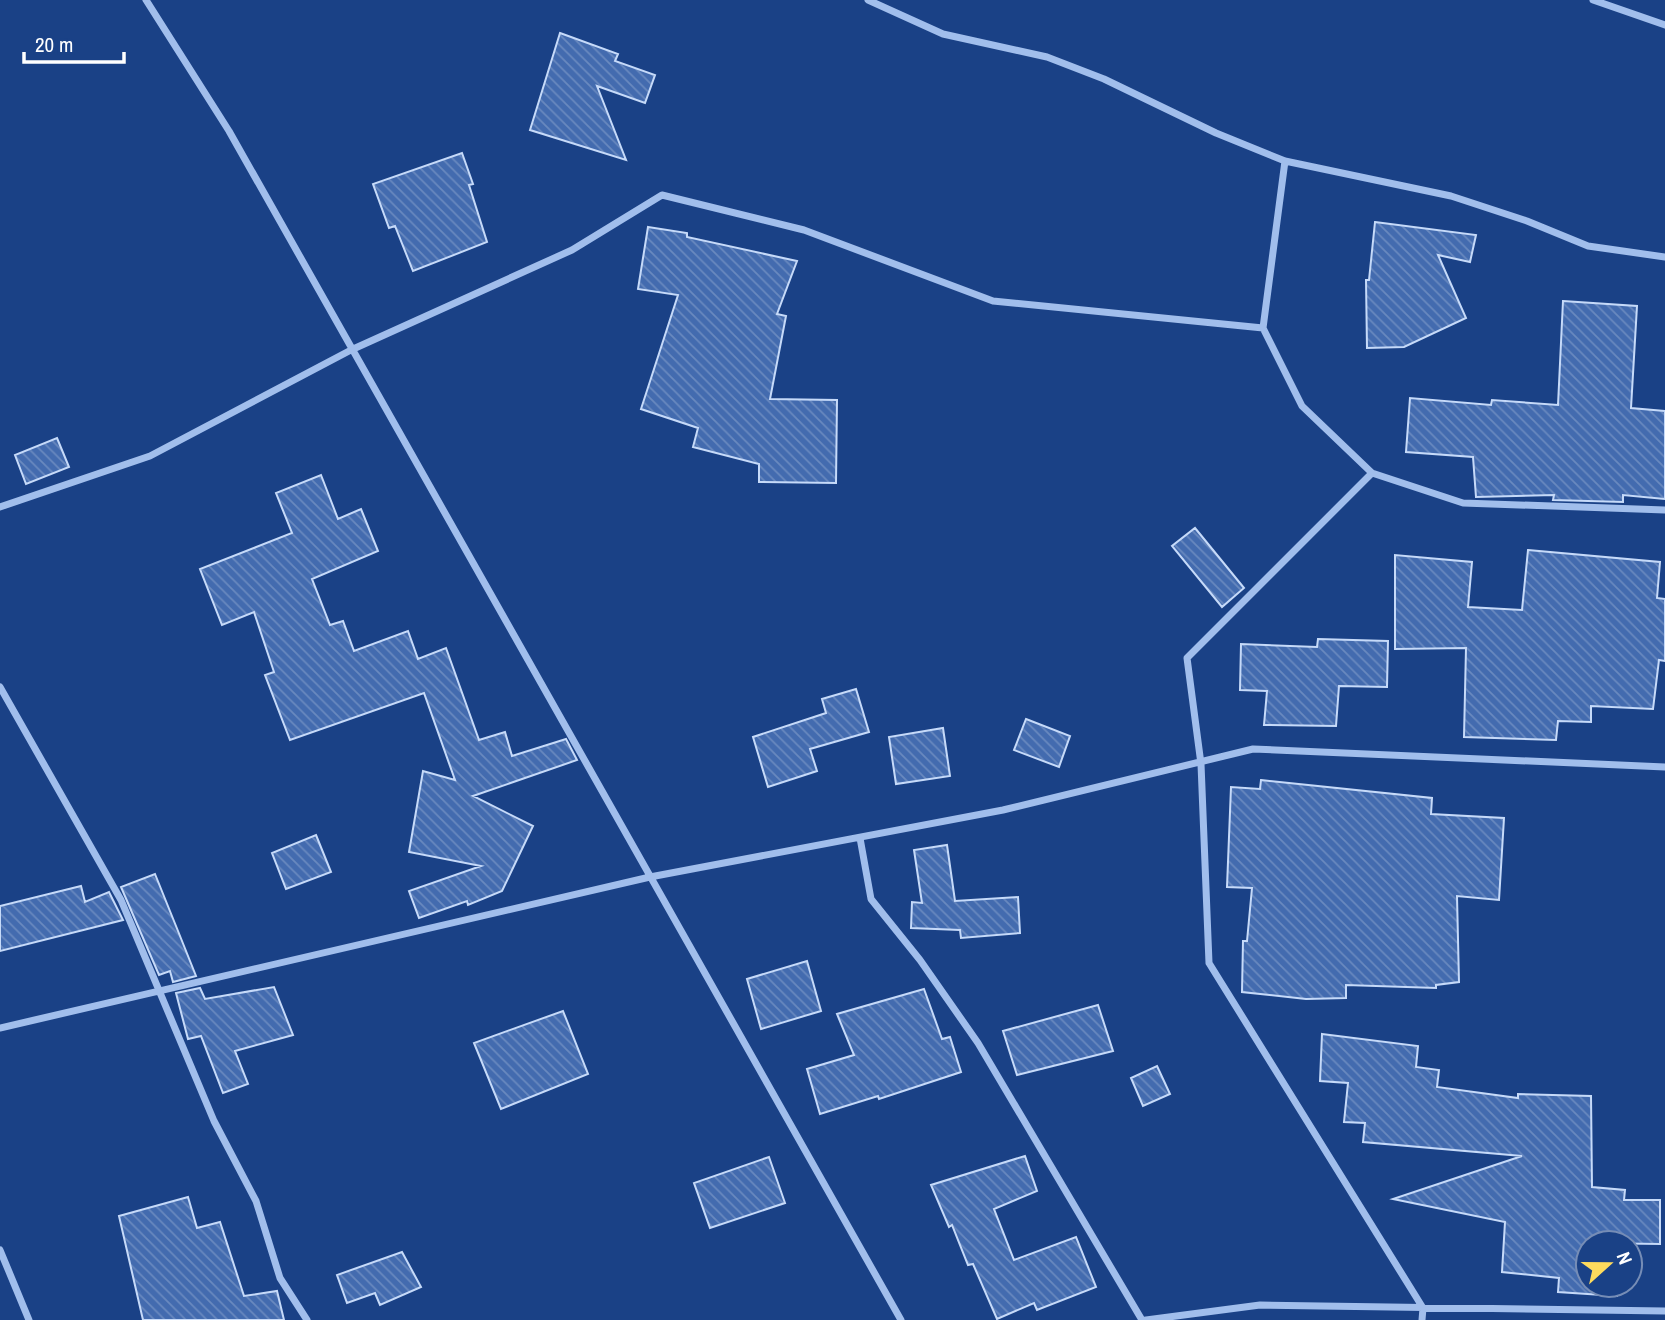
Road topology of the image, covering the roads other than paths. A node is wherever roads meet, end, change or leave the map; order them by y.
1 (146, 0) edge
2 (868, 0) edge
3 (1593, 0) edge
4 (1665, 25) edge
5 (1285, 161) junction
6 (1665, 257) edge
7 (1263, 328) junction
8 (351, 350) junction
9 (1372, 473) junction
10 (0, 507) edge
11 (1665, 510) edge
12 (0, 687) edge
13 (1201, 764) junction
14 (1665, 767) edge
15 (860, 838) junction
16 (650, 877) junction
17 (160, 989) junction
18 (0, 1028) edge
19 (0, 1250) edge
20 (1423, 1308) junction
21 (1665, 1311) edge
22 (29, 1320) edge
23 (307, 1320) edge
24 (901, 1320) edge
25 (1144, 1320) edge
26 (1422, 1320) edge

1 - 8 street
2 - 5 street
3 - 4 street
5 - 6 street
5 - 7 street
7 - 8 street
7 - 9 street
8 - 10 street
8 - 16 street
9 - 11 street
9 - 13 street
12 - 17 street
13 - 14 street
13 - 15 street
13 - 20 street
15 - 16 street
15 - 25 street
16 - 17 street
16 - 24 street
17 - 18 street
17 - 23 street
19 - 22 street
20 - 21 street
20 - 25 street
20 - 26 street

